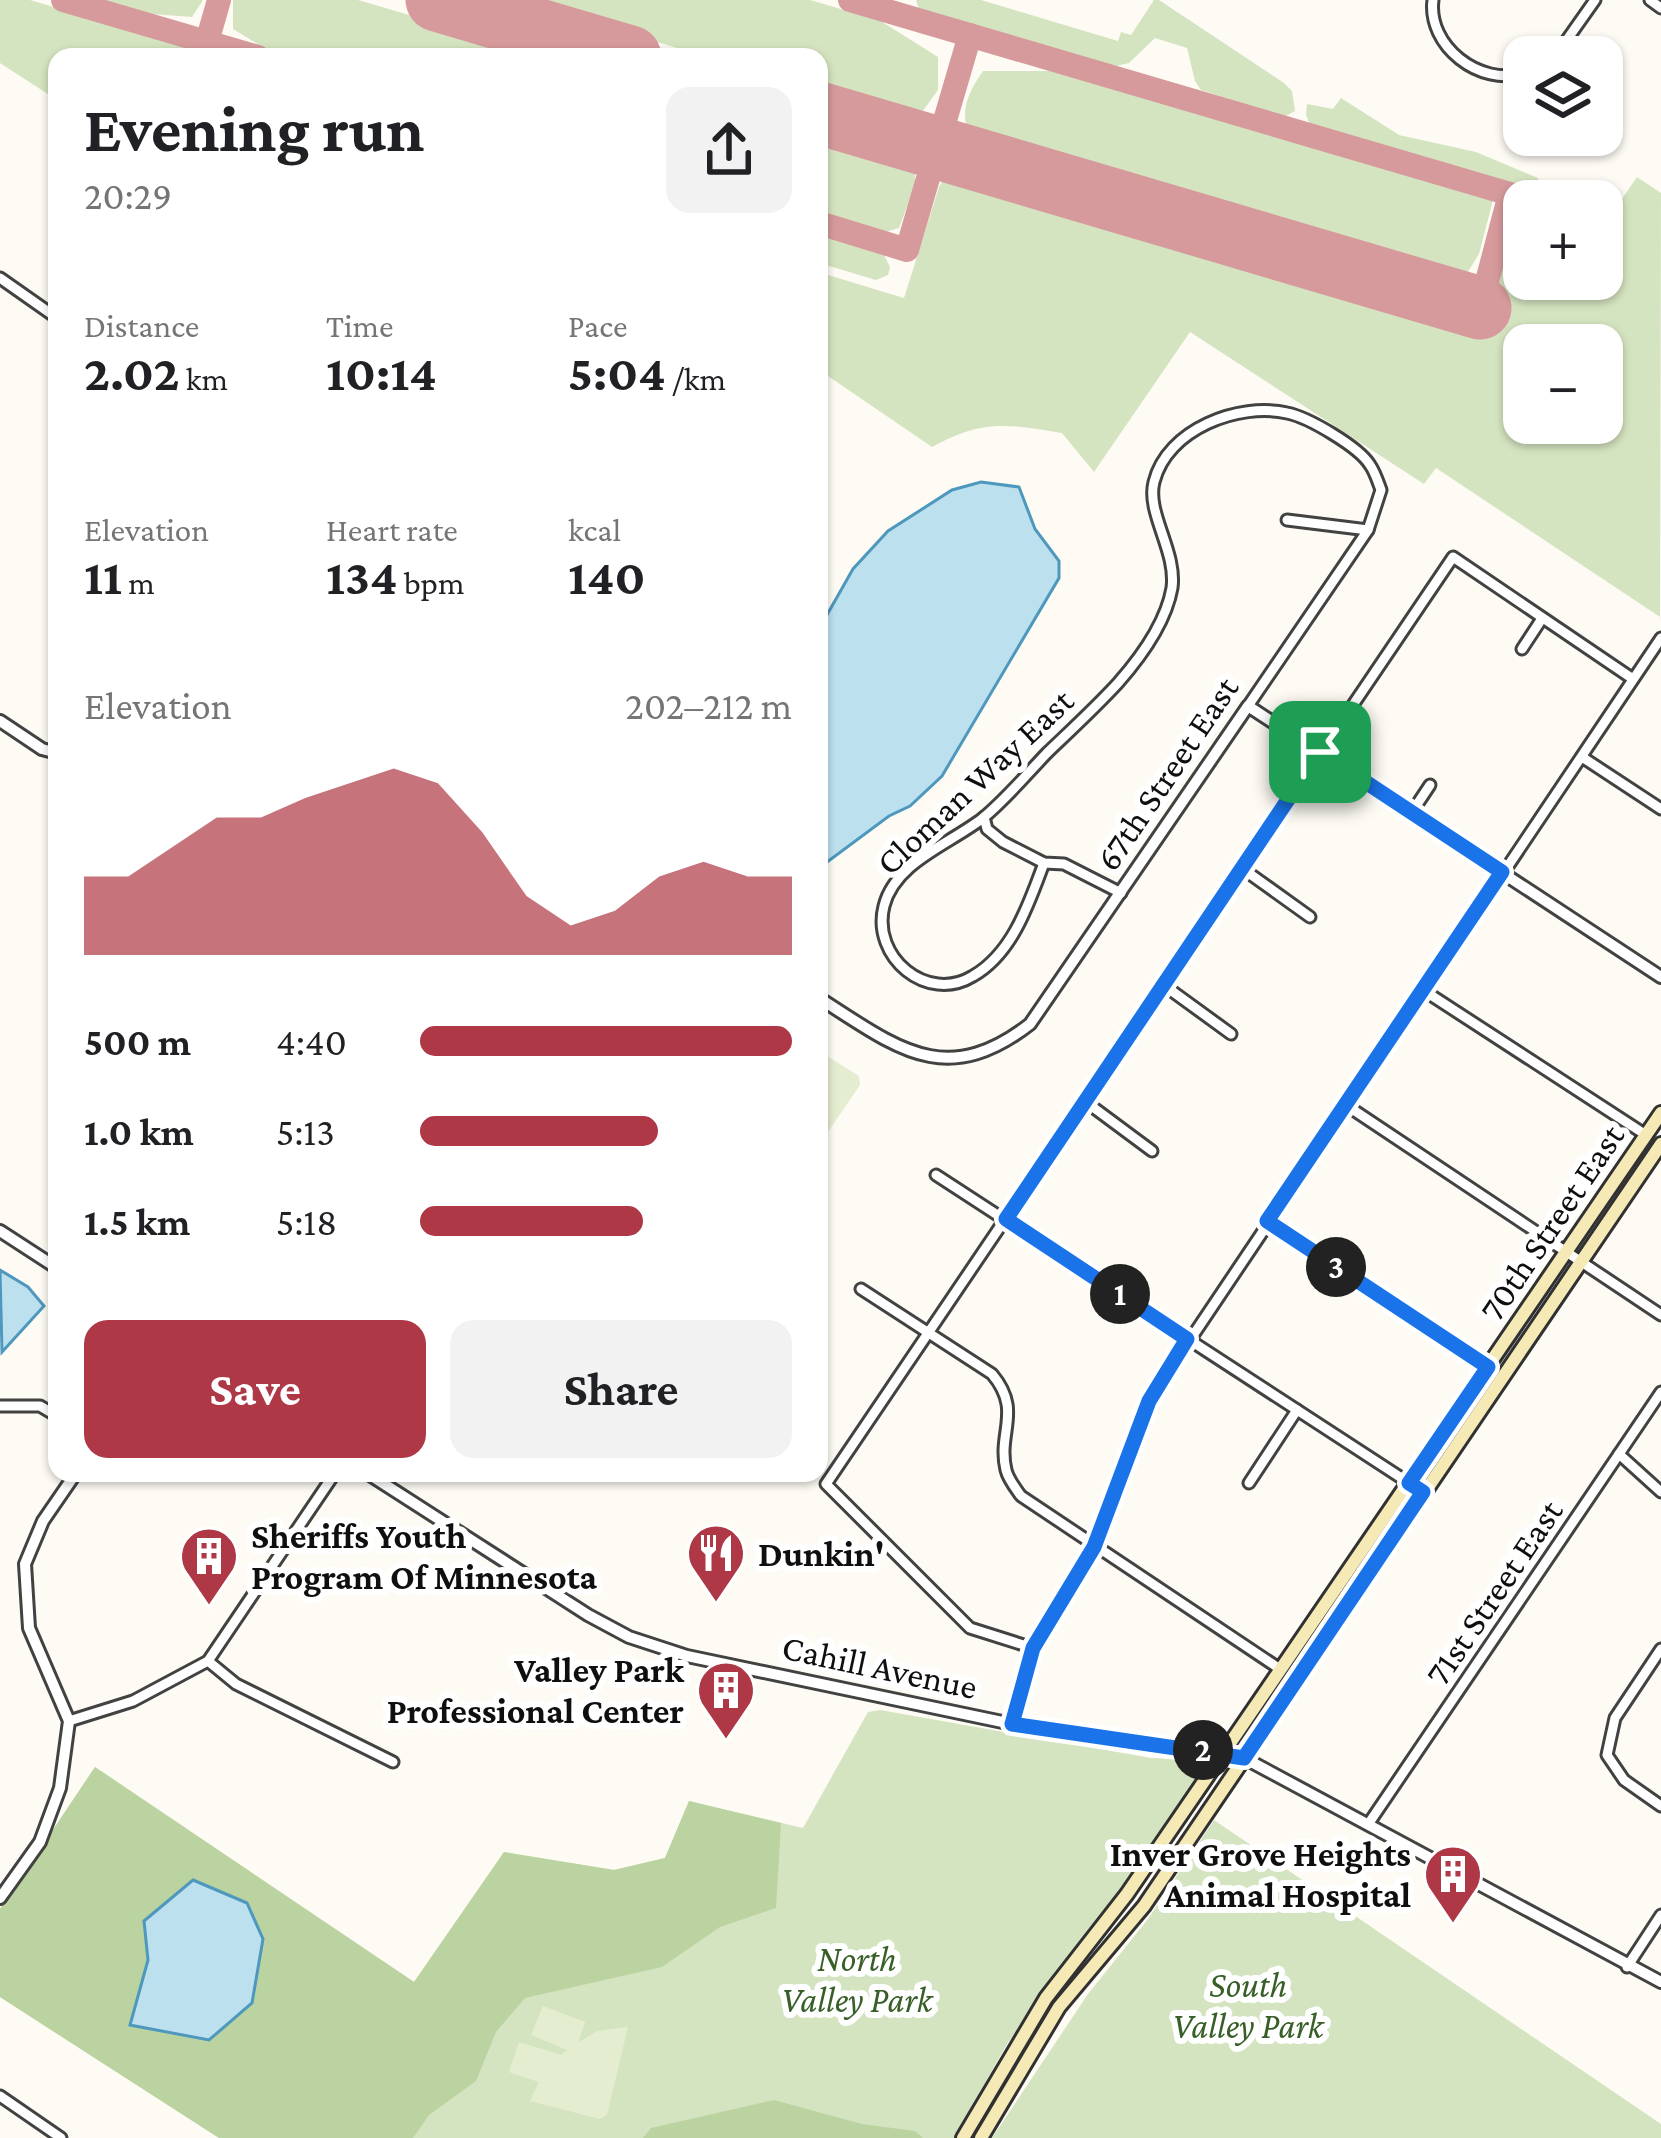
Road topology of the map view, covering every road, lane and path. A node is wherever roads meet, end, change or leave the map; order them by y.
1 (1433, 0) edge
2 (1594, 0) edge
3 (1650, 0) edge
4 (1661, 8) edge
5 (1569, 36) edge
6 (1503, 74) edge
7 (0, 278) edge
8 (48, 313) edge
9 (1381, 490) joint
10 (1287, 520) dead end
11 (1368, 530) junction
12 (1541, 620) junction
13 (1661, 641) edge
14 (1522, 650) dead end
15 (1633, 680) junction
16 (1248, 706) junction
17 (0, 721) edge
18 (48, 751) edge
19 (1320, 752) junction
20 (1582, 757) junction
21 (1430, 785) dead end
22 (1661, 808) edge
23 (1412, 812) junction
24 (984, 817) junction
25 (1044, 862) junction
26 (1243, 869) junction
27 (1502, 872) junction
28 (1121, 893) junction
29 (1310, 916) dead end
30 (1661, 976) edge
31 (1165, 986) junction
32 (1423, 990) junction
33 (828, 1004) edge
34 (1231, 1034) dead end
35 (1086, 1102) junction
36 (1346, 1105) junction
37 (1661, 1113) edge
38 (1646, 1135) junction
39 (1661, 1145) edge
40 (1152, 1151) dead end
41 (936, 1174) dead end
42 (1006, 1219) junction
43 (1267, 1221) junction
44 (0, 1231) edge
45 (1573, 1256) junction
46 (48, 1262) edge
47 (861, 1289) dead end
48 (1661, 1315) edge
49 (930, 1332) junction
50 (1187, 1339) junction
51 (1488, 1367) junction
52 (1661, 1391) edge
53 (0, 1406) edge
54 (1297, 1410) junction
55 (48, 1411) edge
56 (1619, 1454) junction
57 (828, 1481) edge
58 (70, 1482) edge
59 (329, 1482) edge
60 (381, 1482) edge
61 (827, 1482) edge
62 (1249, 1483) dead end
63 (1409, 1483) junction
64 (1423, 1492) junction
65 (1661, 1492) edge
66 (1094, 1547) junction
67 (1033, 1648) junction
68 (1661, 1648) edge
69 (208, 1661) junction
70 (1280, 1669) junction
71 (69, 1721) junction
72 (1012, 1724) junction
73 (1222, 1754) junction
74 (1244, 1758) junction
75 (393, 1762) dead end
76 (1661, 1806) edge
77 (1369, 1822) junction
78 (0, 1898) edge
79 (1661, 1915) edge
80 (1627, 1967) junction
81 (1661, 1982) edge
82 (0, 2096) edge
83 (62, 2138) edge
84 (963, 2138) edge
85 (981, 2138) edge

1 - 6 street
2 - 5 street
3 - 4 street
7 - 8 street
9 - 11 street, 67th Street East
9 - 24 street, Cloman Way East
10 - 11 street
11 - 16 street, 67th Street East
12 - 14 street
12 - 15 street
12 - 19 street
13 - 15 street
15 - 20 street
16 - 19 street
16 - 28 street, 67th Street East
17 - 18 street
19 - 23 street
19 - 26 street
20 - 22 street
20 - 27 street
21 - 23 street
23 - 27 street
24 - 25 street
24 - 25 street, Cloman Way East
25 - 28 street
26 - 29 street
26 - 31 street
27 - 30 street
27 - 32 street
28 - 33 street, 67th Street East
31 - 34 street
31 - 35 street
32 - 36 street
32 - 38 street
35 - 40 street
35 - 42 street
36 - 43 street
36 - 45 street
37 - 38 main road, 70th Street East
38 - 45 main road, 70th Street East
39 - 45 main road, 70th Street East
41 - 42 street
42 - 49 street
42 - 50 street
43 - 50 street
43 - 51 street
44 - 46 street
45 - 48 street
45 - 51 main road, 70th Street East
45 - 64 main road, 70th Street East
47 - 49 street
49 - 57 street
49 - 66 street
50 - 54 street
50 - 66 street
51 - 63 main road, 70th Street East
52 - 56 street, 71st Street East
53 - 55 street
54 - 62 street
54 - 63 street
56 - 65 street
56 - 77 street, 71st Street East
58 - 71 street
59 - 69 street
60 - 72 street, Cahill Avenue
61 - 67 street
63 - 64 street
63 - 70 main road, 70th Street East
64 - 74 main road, 70th Street East
66 - 67 street
66 - 70 street
67 - 72 street
68 - 76 street
69 - 71 street
69 - 75 street
70 - 73 main road, 70th Street East
71 - 78 street
72 - 73 street, Cahill Avenue
73 - 74 street, Cahill Avenue
73 - 84 main road, 70th Street East
74 - 77 street, Cahill Avenue
74 - 85 main road, 70th Street East
77 - 80 street, Cahill Avenue
79 - 80 street
80 - 81 street, Cahill Avenue
82 - 83 street

